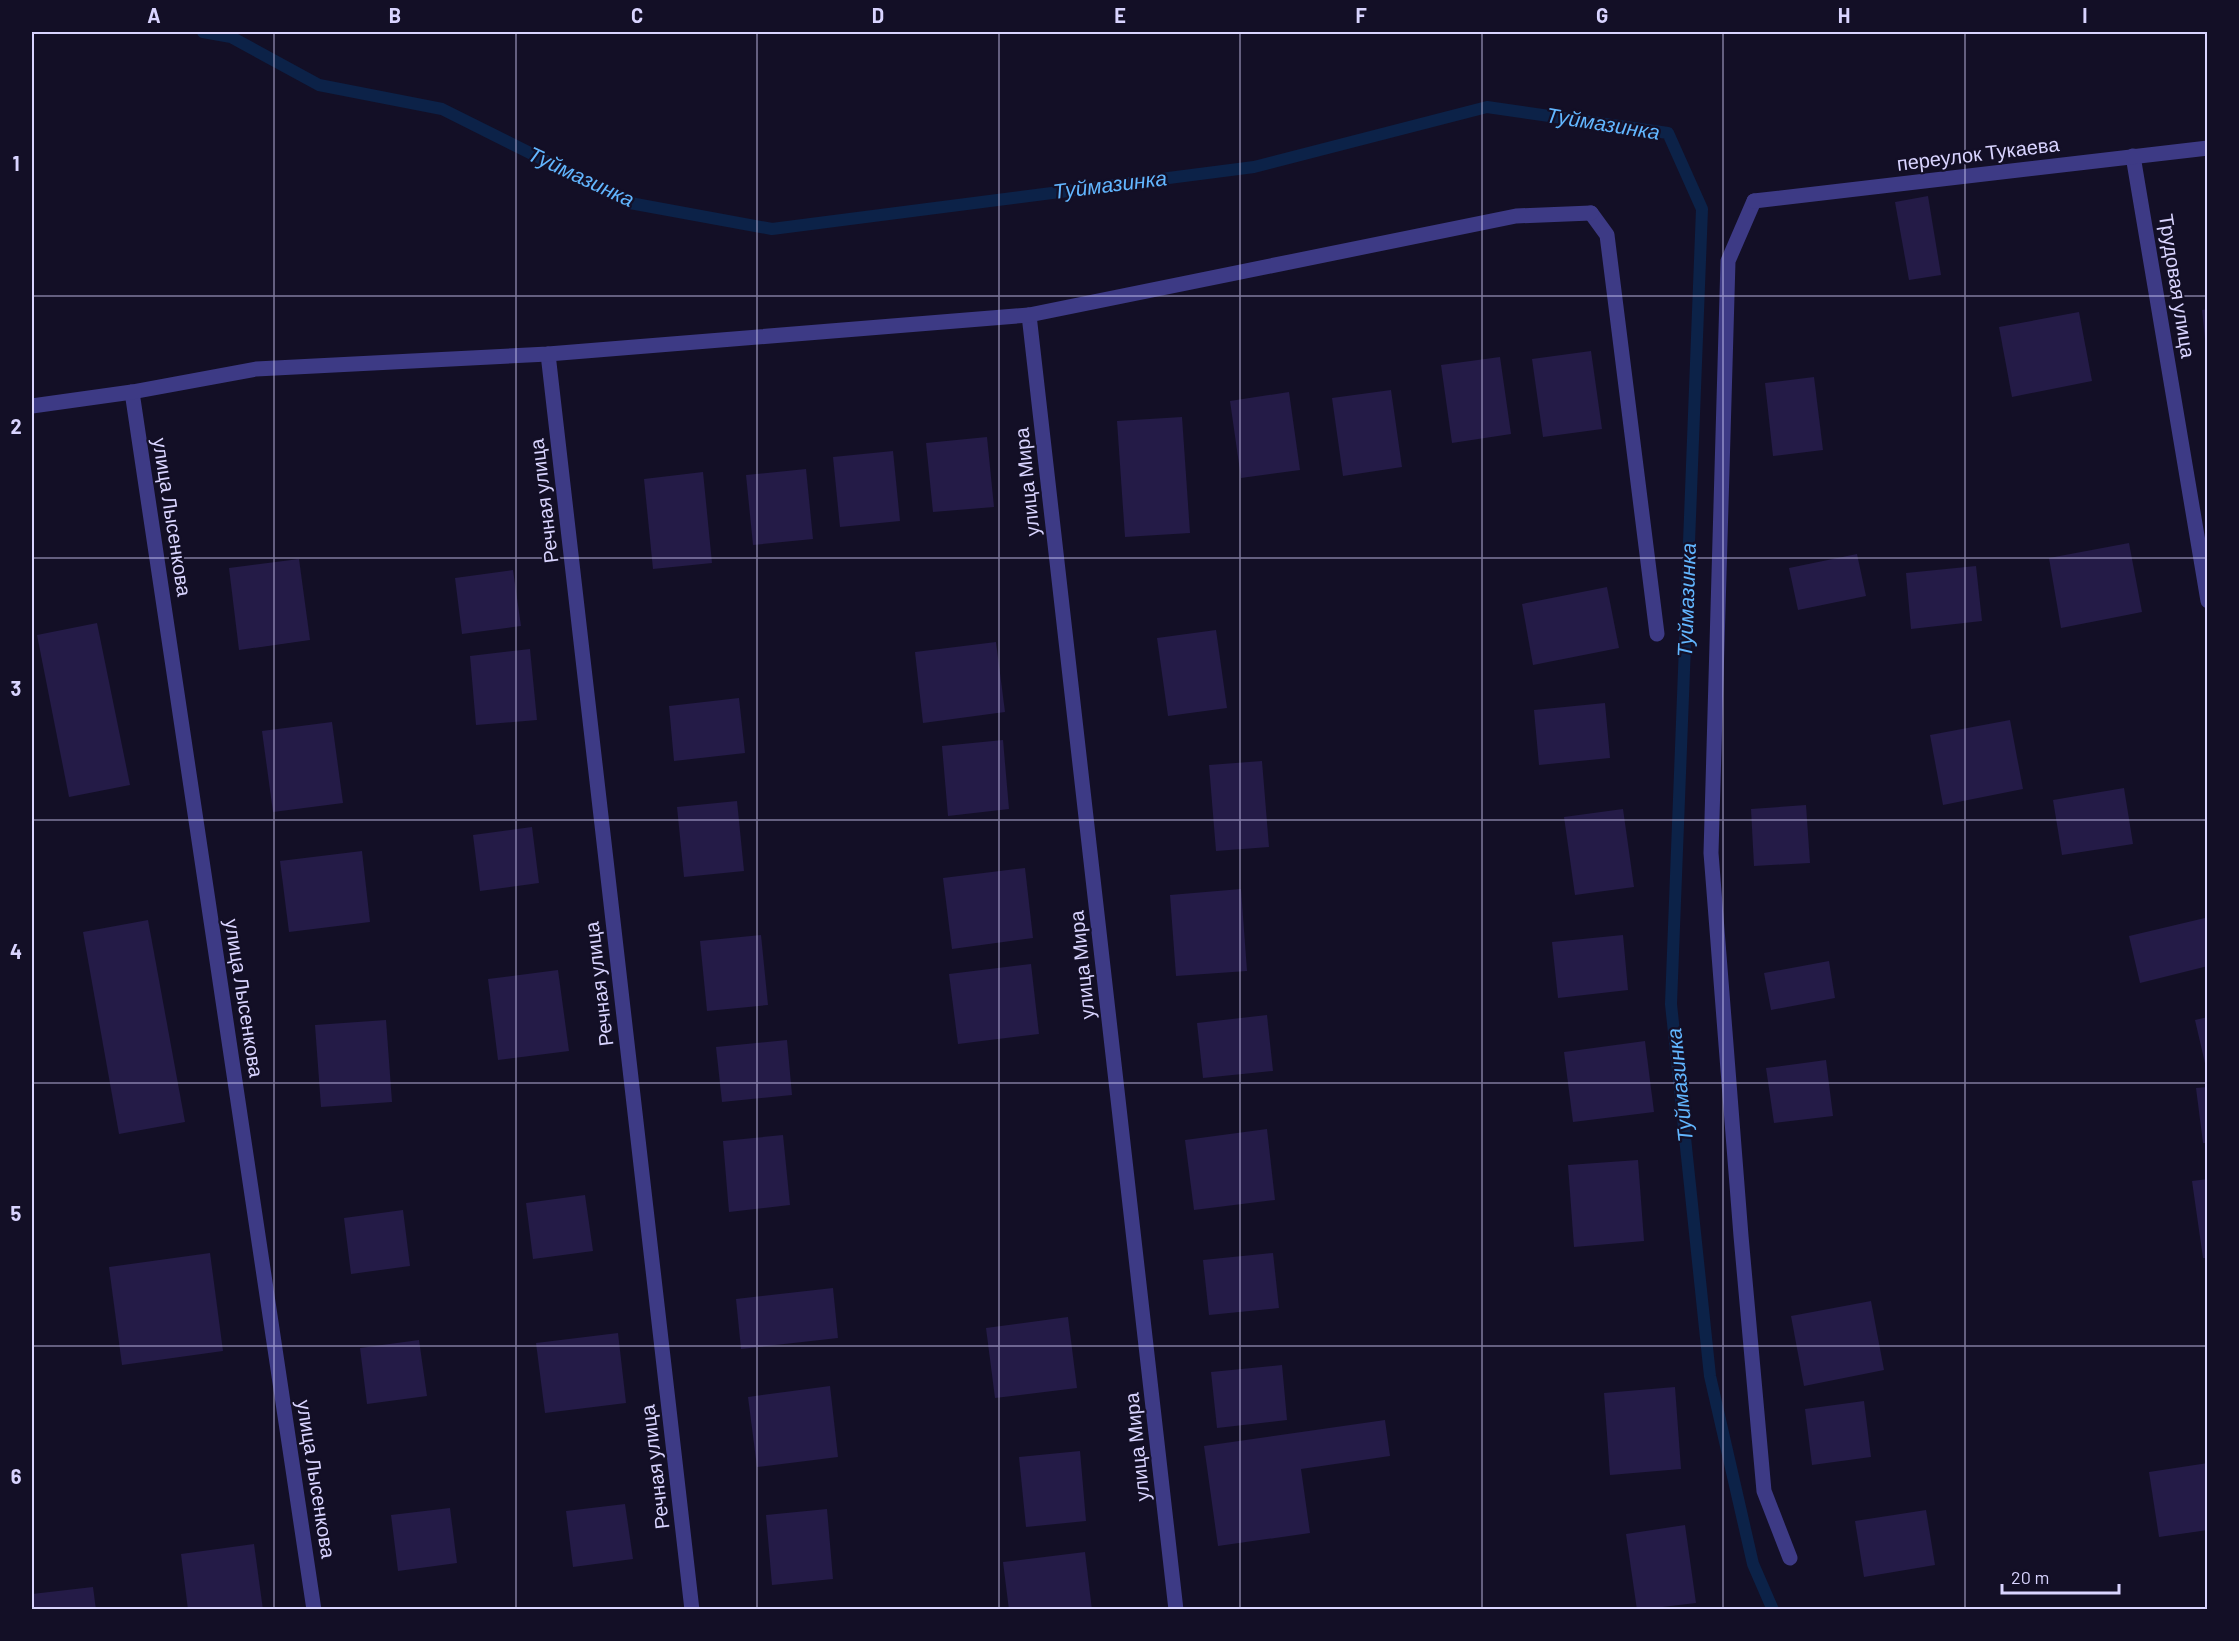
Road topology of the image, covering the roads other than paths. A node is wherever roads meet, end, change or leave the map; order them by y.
1 (2208, 148) edge
2 (2133, 156) junction
3 (1029, 315) junction
4 (548, 354) junction
5 (132, 392) junction
6 (32, 406) edge
7 (2208, 601) edge
8 (1657, 634) dead end
9 (1790, 1558) dead end
10 (314, 1610) edge
11 (692, 1610) edge
12 (1176, 1610) edge

1 - 2 street, переулок Тукаева
2 - 7 street, Трудовая улица
2 - 9 street, переулок Тукаева
3 - 4 street
3 - 8 street
3 - 12 street, улица Мира
4 - 5 street
4 - 11 street, Речная улица
5 - 6 street
5 - 10 street, улица Лысенкова

